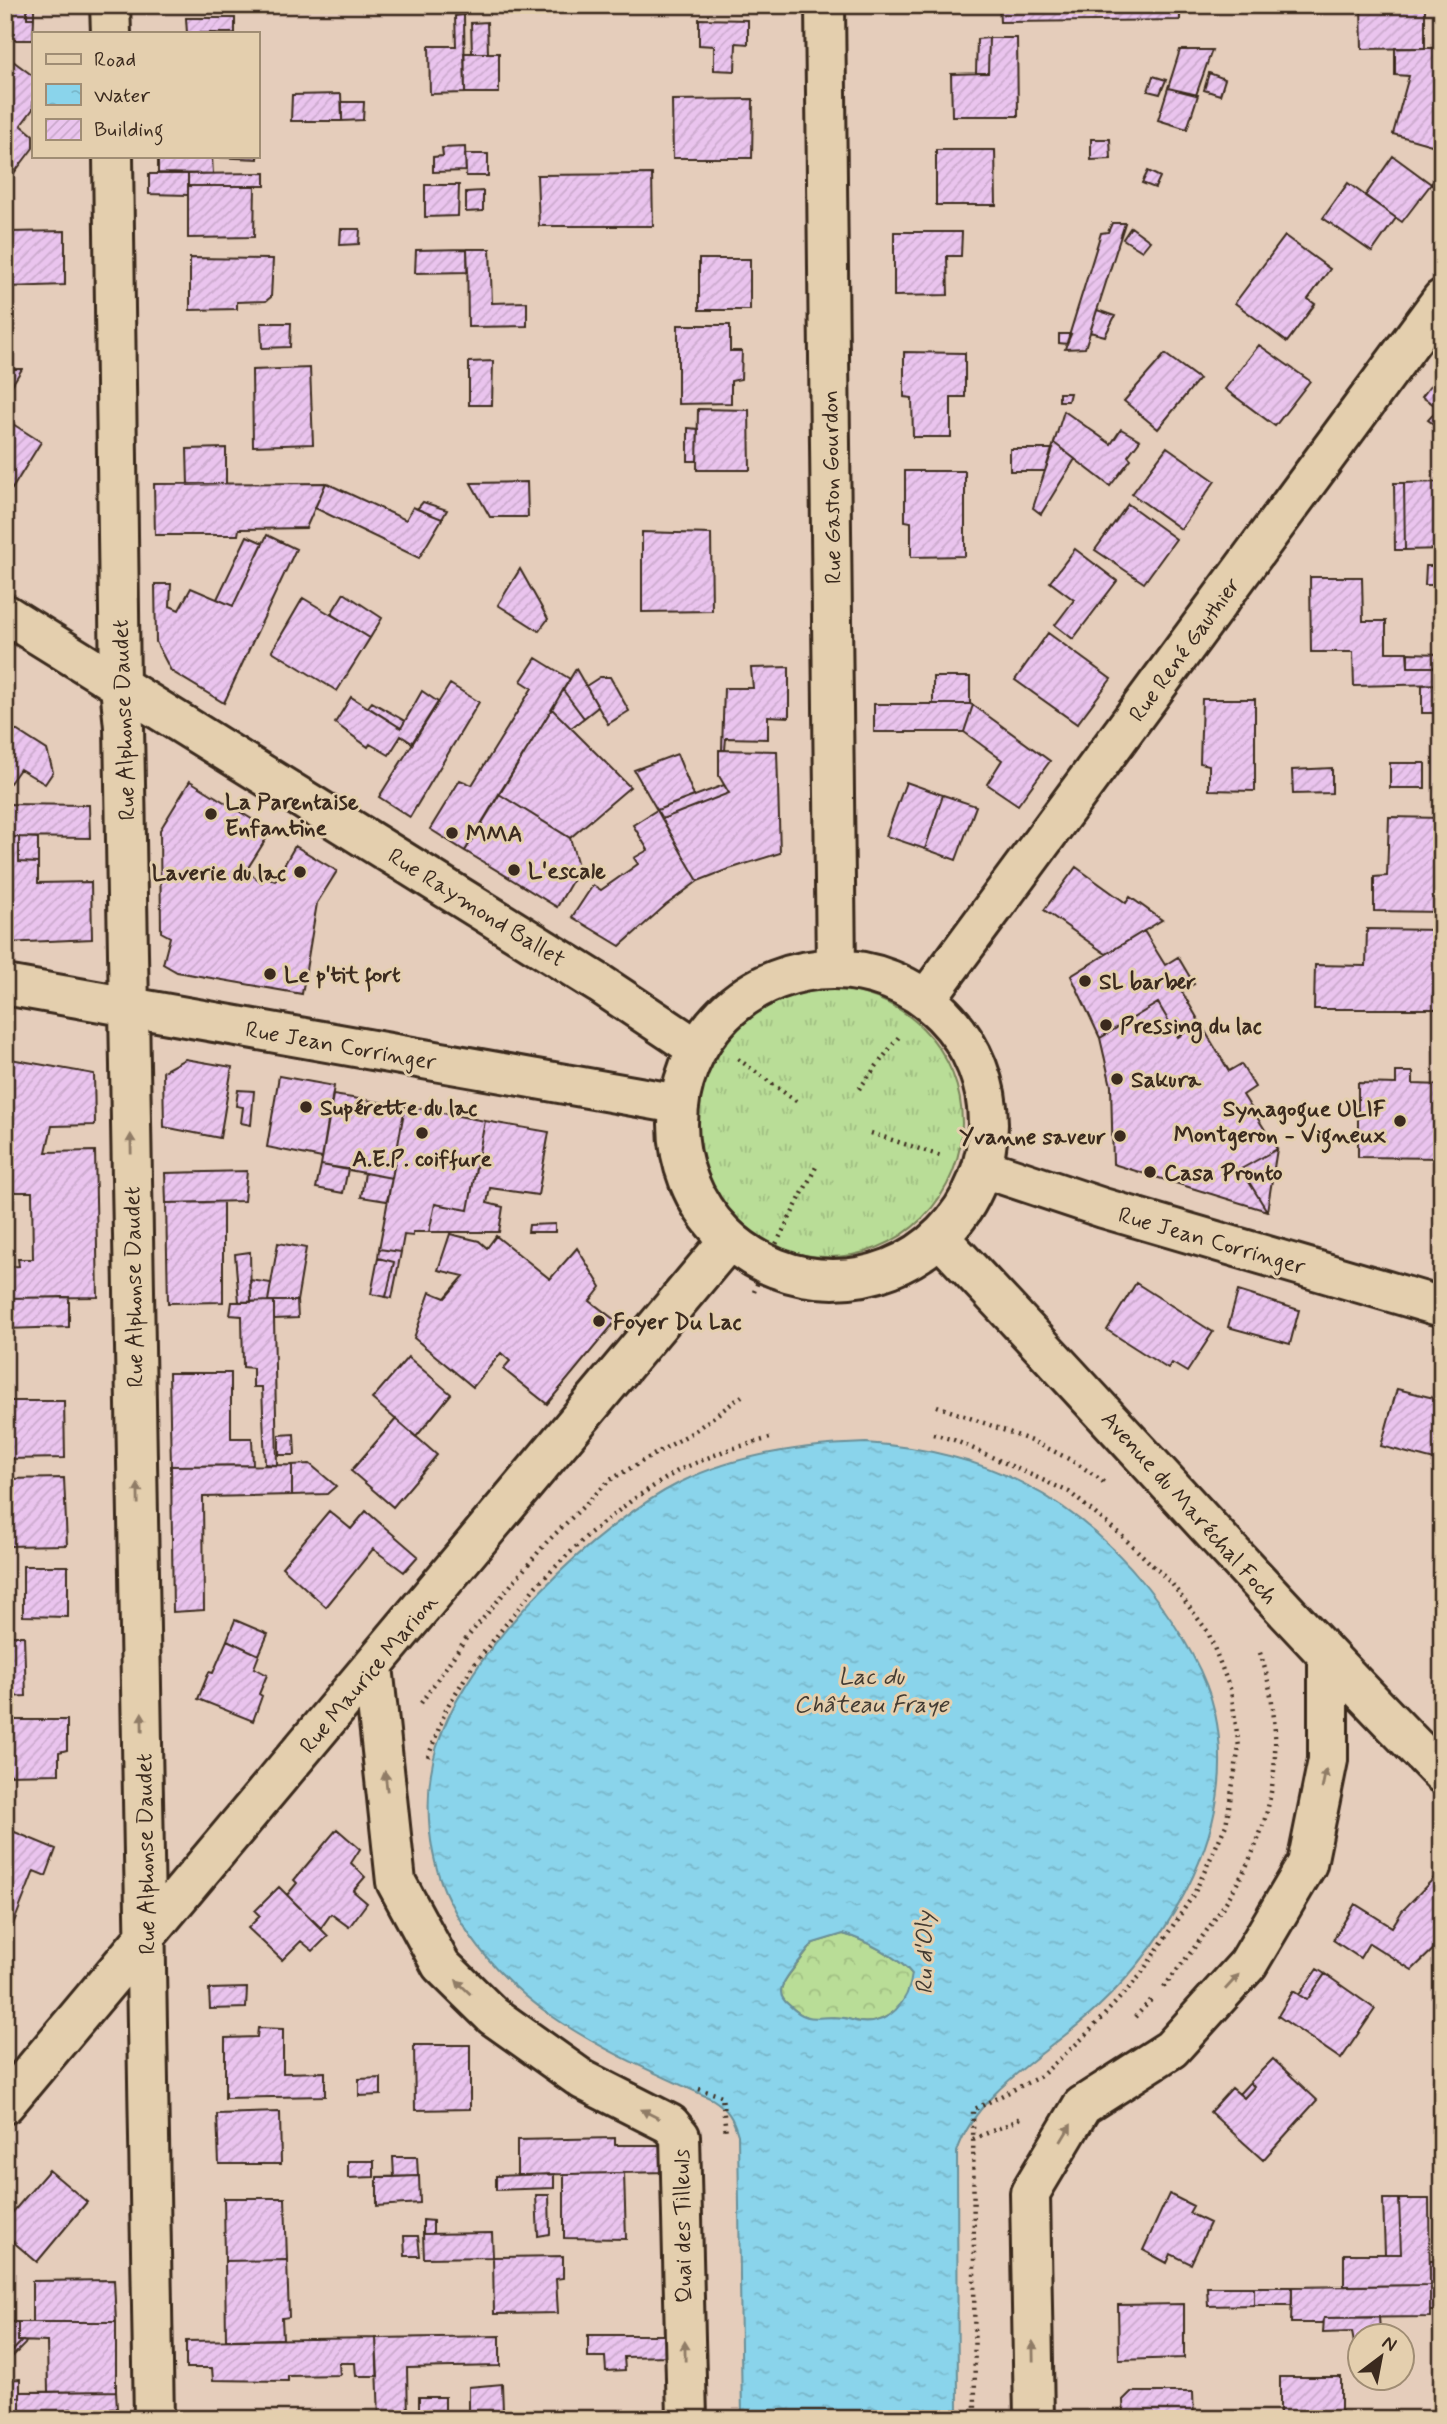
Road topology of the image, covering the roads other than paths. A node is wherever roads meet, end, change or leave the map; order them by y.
1 (110, 5) edge
2 (825, 5) edge
3 (111, 32) edge
4 (113, 158) edge
5 (1442, 299) edge
6 (5, 614) edge
7 (120, 686) junction
8 (836, 968) junction
9 (5, 985) edge
10 (128, 1007) junction
11 (917, 1012) junction
12 (714, 1051) junction
13 (678, 1104) junction
14 (980, 1174) junction
15 (940, 1238) junction
16 (730, 1240) junction
17 (1442, 1307) edge
18 (1328, 1659) junction
19 (373, 1666) junction
20 (1442, 1774) edge
21 (146, 1937) junction
22 (5, 2105) edge
23 (154, 2419) edge
24 (687, 2419) edge
25 (1034, 2419) edge

1 - 3 street
2 - 8 street, Rue Gaston Gourdon
4 - 7 street, Rue Alphonse Daudet
5 - 11 street, Rue René Gauthier
6 - 7 street, Rue Raymond Ballet
7 - 10 street, Rue Alphonse Daudet
7 - 12 street, Rue Raymond Ballet
8 - 11 street
8 - 12 street
9 - 10 street, Rue Jean Corringer
10 - 13 street, Rue Jean Corringer
21 -> 10 street, Rue Alphonse Daudet
11 - 14 street
12 - 13 street
13 - 16 street
14 - 15 street
14 - 17 street, Rue Jean Corringer
15 - 16 street
15 - 18 street, Avenue du Maréchal Foch
16 - 19 street, Rue Maurice Marion
18 - 20 street, Avenue du Maréchal Foch
25 -> 18 street
19 - 21 street, Rue Maurice Marion
24 -> 19 street, Quai des Tilleuls
21 - 22 street, Rue Maurice Marion
21 - 23 street, Rue Alphonse Daudet

